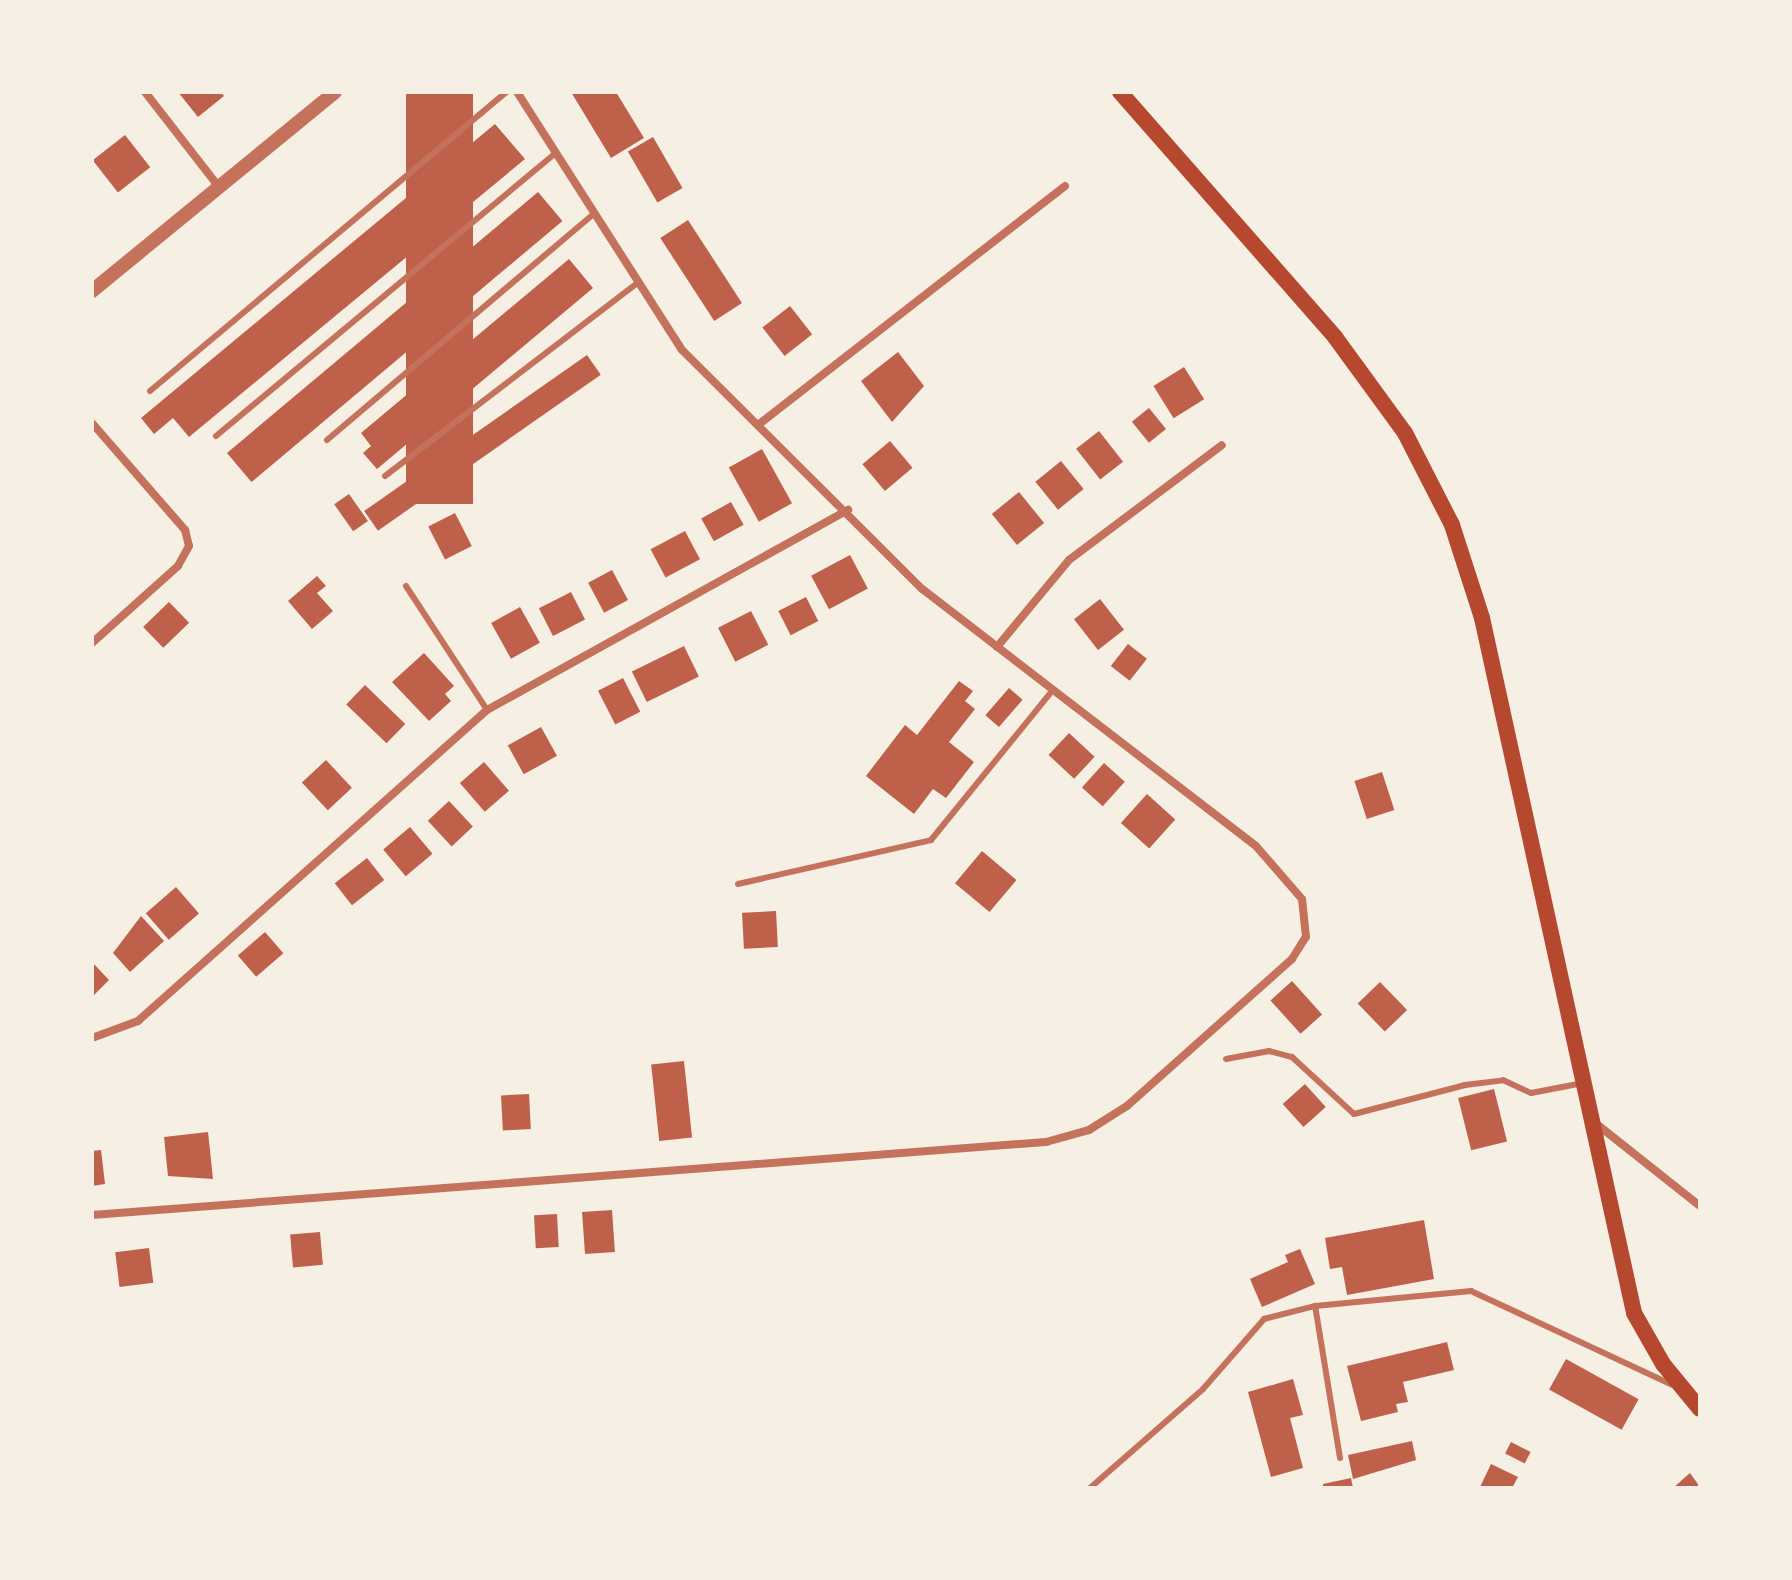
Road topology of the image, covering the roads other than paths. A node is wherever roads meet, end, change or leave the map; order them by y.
1 (145, 92) edge
2 (335, 92) edge
3 (506, 92) edge
4 (517, 92) edge
5 (1120, 92) edge
6 (553, 155) junction
7 (1065, 186) dead end
8 (219, 187) junction
9 (591, 216) junction
10 (637, 283) junction
11 (92, 291) edge
12 (150, 391) dead end
13 (92, 423) edge
14 (758, 425) junction
15 (216, 436) dead end
16 (327, 440) dead end
17 (1222, 445) dead end
18 (385, 476) dead end
19 (848, 510) junction
20 (406, 586) dead end
21 (92, 643) edge
22 (997, 647) junction
23 (1053, 690) junction
24 (487, 710) junction
25 (738, 884) dead end
26 (92, 1038) edge
27 (1226, 1059) dead end
28 (1583, 1083) junction
29 (1591, 1120) junction
30 (1700, 1206) edge
31 (92, 1215) edge
32 (1315, 1306) junction
33 (1684, 1390) junction
34 (1700, 1409) edge
35 (1340, 1458) dead end
36 (1090, 1488) edge

1 - 8 street
2 - 8 street
3 - 12 lane
4 - 6 street
5 - 28 main road
6 - 9 street
6 - 15 lane
7 - 14 street
8 - 11 street
9 - 10 street
9 - 16 lane
10 - 14 street
10 - 18 lane
13 - 21 street
14 - 19 street
17 - 22 street
19 - 22 street
19 - 24 street
20 - 24 lane
22 - 23 street
23 - 25 lane
23 - 31 street
24 - 26 street
27 - 28 lane
28 - 29 main road
29 - 30 street
29 - 33 main road
32 - 33 lane
32 - 35 lane
32 - 36 lane
33 - 34 main road

